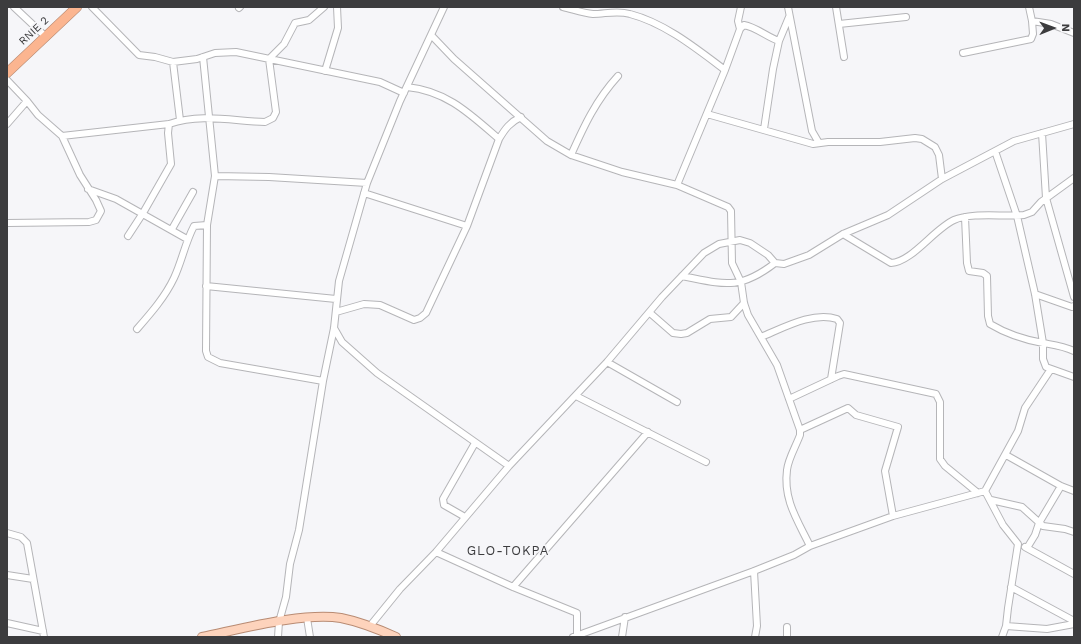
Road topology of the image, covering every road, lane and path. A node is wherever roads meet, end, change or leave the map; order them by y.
1 (14, 7) edge
2 (77, 7) edge
3 (92, 7) edge
4 (324, 7) edge
5 (338, 7) edge
6 (436, 7) edge
7 (563, 7) edge
8 (741, 7) edge
9 (788, 7) edge
10 (836, 7) edge
11 (1029, 7) edge
12 (444, 8) edge
13 (789, 17) junction
14 (906, 17) dead end
15 (1032, 21) junction
16 (839, 24) junction
17 (740, 29) junction
18 (1074, 33) edge
19 (432, 36) junction
20 (46, 37) junction
21 (779, 41) junction
22 (962, 53) dead end
23 (844, 56) dead end
24 (203, 57) junction
25 (269, 59) junction
26 (173, 62) junction
27 (725, 70) junction
28 (325, 71) junction
29 (7, 73) edge
30 (618, 76) dead end
31 (7, 80) edge
32 (407, 87) junction
33 (404, 94) junction
34 (27, 101) junction
35 (707, 114) junction
36 (210, 117) junction
37 (521, 117) junction
38 (180, 120) junction
39 (7, 124) edge
40 (169, 124) junction
41 (1074, 124) edge
42 (764, 129) junction
43 (812, 131) junction
44 (1042, 133) junction
45 (62, 136) junction
46 (499, 139) junction
47 (805, 142) junction
48 (819, 143) junction
49 (995, 150) junction
50 (571, 155) junction
51 (215, 176) junction
52 (1074, 178) edge
53 (942, 179) junction
54 (367, 182) junction
55 (676, 185) junction
56 (87, 189) junction
57 (193, 192) dead end
58 (364, 193) junction
59 (1046, 198) junction
60 (143, 213) junction
61 (1016, 216) junction
62 (965, 217) junction
63 (7, 223) edge
64 (207, 225) junction
65 (468, 226) junction
66 (172, 229) junction
67 (843, 234) junction
68 (128, 236) dead end
69 (187, 239) junction
70 (732, 241) junction
71 (775, 263) junction
72 (682, 276) junction
73 (741, 282) junction
74 (206, 286) junction
75 (1035, 294) junction
76 (1074, 297) edge
77 (336, 299) junction
78 (744, 303) junction
79 (1074, 306) edge
80 (336, 312) junction
81 (650, 313) junction
82 (334, 328) junction
83 (137, 329) dead end
84 (761, 337) junction
85 (1043, 343) junction
86 (1074, 351) edge
87 (608, 362) junction
88 (1051, 369) junction
89 (1074, 376) edge
90 (831, 379) junction
91 (323, 381) junction
92 (576, 396) junction
93 (790, 399) junction
94 (677, 402) dead end
95 (800, 430) junction
96 (648, 432) junction
97 (475, 443) junction
98 (1006, 455) junction
99 (706, 462) dead end
100 (509, 466) junction
101 (1061, 486) junction
102 (985, 491) junction
103 (1074, 491) edge
104 (978, 493) junction
105 (991, 500) junction
106 (893, 516) junction
107 (465, 517) junction
108 (1038, 523) junction
109 (7, 532) edge
110 (1074, 532) edge
111 (1018, 544) junction
112 (810, 546) junction
113 (1027, 548) junction
114 (436, 552) junction
115 (754, 571) junction
116 (1074, 574) edge
117 (7, 575) edge
118 (33, 580) junction
119 (514, 587) junction
120 (1011, 587) junction
121 (625, 617) junction
122 (307, 618) junction
123 (278, 622) junction
124 (7, 623) edge
125 (1073, 623) edge
126 (370, 626) junction
127 (1006, 626) junction
128 (787, 627) dead end
129 (1038, 629) junction
130 (44, 634) edge
131 (575, 636) edge
132 (202, 637) edge
133 (278, 637) edge
134 (310, 637) edge
135 (396, 637) edge
136 (622, 637) edge
137 (754, 637) edge
138 (787, 637) edge
139 (1002, 637) edge
140 (1037, 637) edge

1 - 20 street
2 - 20 highway, RNIE 2 / RNIE 2
3 - 26 street
4 - 25 street
5 - 28 street
6 - 12 street
7 - 27 street
8 - 17 street
9 - 13 street
10 - 16 street
11 - 15 street
12 - 19 street
13 - 21 street
13 - 43 street
14 - 16 street
15 - 18 street
15 - 22 street
16 - 23 street
17 - 21 street
17 - 27 street
19 - 32 street
19 - 37 street
20 - 29 highway, RNIE 2 / RNIE 2
21 - 42 street
24 - 25 street
24 - 26 street
24 - 36 street
25 - 28 street
25 - 36 street
26 - 38 street
27 - 35 street
28 - 33 street
30 - 50 street
31 - 34 street
32 - 33 street
32 - 46 street
33 - 54 street
34 - 39 street
34 - 45 street
35 - 42 street
35 - 55 street
36 - 38 street
36 - 51 street
37 - 46 street
37 - 50 street
38 - 40 street
40 - 45 street
40 - 60 street
41 - 44 street
42 - 47 street
43 - 47 street
43 - 48 street
44 - 49 street
44 - 59 street
45 - 56 street
46 - 65 street
47 - 48 street
48 - 53 street
49 - 53 street
49 - 61 street
50 - 55 street
51 - 54 street
51 - 64 street
52 - 59 street
53 - 67 street
54 - 58 street
55 - 70 street
56 - 60 street
56 - 63 street
57 - 66 street
58 - 65 street
58 - 77 street
59 - 61 street
59 - 76 street
60 - 66 street
60 - 68 street
61 - 62 street
61 - 75 street
62 - 67 street
62 - 85 street
64 - 69 street
64 - 74 street
65 - 80 street
66 - 69 street
67 - 71 street
69 - 83 street
70 - 71 street
70 - 72 street
70 - 73 street
71 - 73 street
72 - 73 street
72 - 81 street
73 - 78 street
74 - 77 street
74 - 91 street
75 - 79 street
75 - 85 street
77 - 80 street
78 - 81 street
78 - 84 street
80 - 82 street
81 - 87 street
82 - 91 street
82 - 97 street
84 - 90 street
84 - 93 street
85 - 86 street
85 - 88 street
87 - 92 street
87 - 94 street
88 - 89 street
88 - 98 street
90 - 93 street
90 - 104 street
91 - 123 street
92 - 96 street
92 - 100 street
93 - 95 street
95 - 106 street
95 - 112 street
96 - 99 street
96 - 119 street
97 - 100 street
97 - 107 street
98 - 101 street
98 - 102 street
100 - 107 street
101 - 103 street
101 - 108 street
102 - 104 street
102 - 105 street
104 - 106 street
105 - 108 street
105 - 111 street
106 - 112 street
107 - 114 street
108 - 110 street
108 - 113 street
109 - 118 street
111 - 113 street
111 - 120 street
112 - 115 street
113 - 116 street
114 - 119 street
114 - 126 street
115 - 121 street
115 - 137 street
117 - 118 street
118 - 130 street
119 - 131 street
120 - 125 street
120 - 127 street
121 - 131 street
121 - 136 street
122 - 123 main road
122 - 126 main road
122 - 134 street
123 - 132 main road
123 - 133 street
124 - 130 street
125 - 129 street
126 - 135 main road
127 - 129 street
127 - 139 street
128 - 138 street
129 - 140 street

